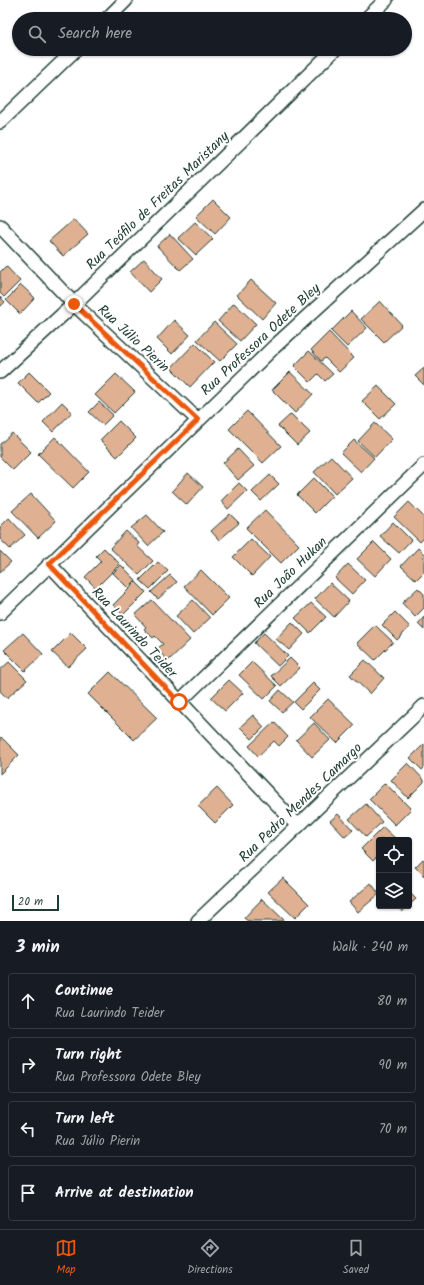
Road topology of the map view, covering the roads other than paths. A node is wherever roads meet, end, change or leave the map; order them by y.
1 (126, 0) edge
2 (386, 0) edge
3 (114, 12) edge
4 (373, 12) edge
5 (69, 56) edge
6 (328, 56) edge
7 (0, 122) edge
8 (424, 210) edge
9 (0, 226) edge
10 (74, 304) junction
11 (0, 372) edge
12 (198, 420) junction
13 (424, 465) edge
14 (49, 564) junction
15 (0, 613) edge
16 (179, 702) junction
17 (424, 706) edge
18 (298, 826) junction
19 (198, 921) edge

1 - 3 street
2 - 4 street
5 - 7 street
6 - 10 street, Rua Teófilo de Freitas Maristany
8 - 12 street, Rua Professora Odete Bley
9 - 10 street, Rua Júlio Pierin
10 - 11 street, Rua Teófilo de Freitas Maristany
10 - 12 street, Rua Júlio Pierin
12 - 14 street, Rua Professora Odete Bley
13 - 16 street, Rua João Hukan
14 - 15 street, Rua Professora Odete Bley
14 - 16 street, Rua Laurindo Teider
16 - 18 street, Rua Laurindo Teider
17 - 18 street, Rua Pedro Mendes Camargo
18 - 19 street, Rua Pedro Mendes Camargo

